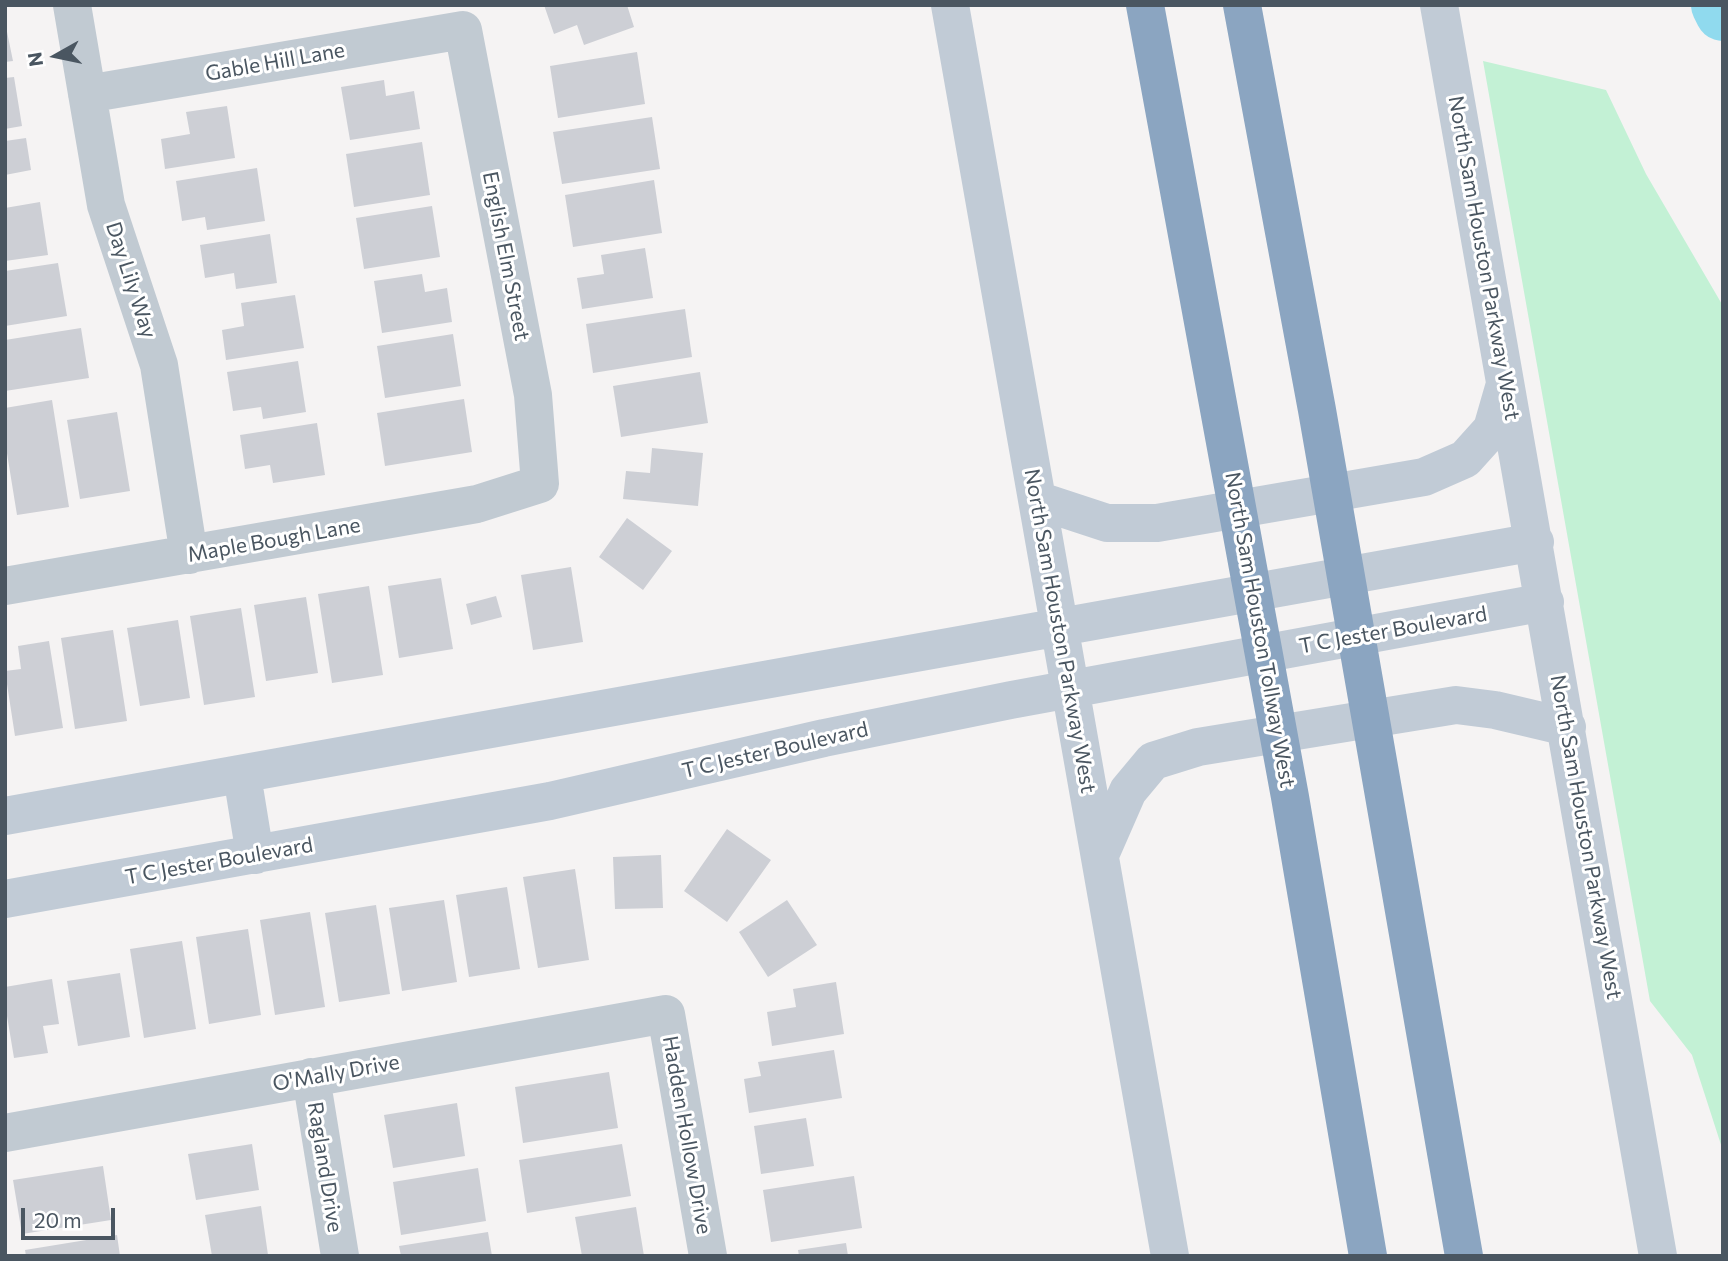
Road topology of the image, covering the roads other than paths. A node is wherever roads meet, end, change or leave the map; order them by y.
1 (72, 5) edge
2 (950, 5) edge
3 (1145, 5) edge
4 (1242, 5) edge
5 (1439, 5) edge
6 (463, 30) joint
7 (87, 94) junction
8 (1506, 381) junction
9 (540, 484) joint
10 (1037, 500) junction
11 (1535, 541) junction
12 (190, 555) junction
13 (5, 586) edge
14 (1545, 602) junction
15 (1059, 627) junction
16 (1070, 689) junction
17 (1567, 727) junction
18 (242, 775) junction
19 (5, 816) edge
20 (256, 855) junction
21 (1100, 855) junction
22 (5, 899) edge
23 (666, 1014) joint
24 (311, 1077) junction
25 (5, 1133) edge
26 (340, 1256) edge
27 (708, 1256) edge
28 (1170, 1256) edge
29 (1368, 1256) edge
30 (1464, 1256) edge
31 (1658, 1256) edge

1 - 7 street, Day Lily Way
2 - 10 main road, North Sam Houston Parkway West
3 - 29 highway, North Sam Houston Tollway West
4 - 30 highway
5 - 8 main road, North Sam Houston Parkway West
6 - 7 street, Gable Hill Lane
6 - 9 street, English Elm Street
7 - 12 street, Day Lily Way
8 - 10 main road
8 - 11 main road, North Sam Houston Parkway West
9 - 12 street, Maple Bough Lane
10 - 15 main road, North Sam Houston Parkway West
11 - 14 main road, North Sam Houston Parkway West
11 - 15 main road
12 - 13 street, Maple Bough Lane
14 - 16 main road, T C Jester Boulevard
14 - 17 main road, North Sam Houston Parkway West
15 - 16 main road, North Sam Houston Parkway West
15 - 18 main road
16 - 20 main road, T C Jester Boulevard
16 - 21 main road, North Sam Houston Parkway West
17 - 21 main road
17 - 31 main road, North Sam Houston Parkway West
18 - 19 main road
18 - 20 main road
20 - 22 main road, T C Jester Boulevard
21 - 28 main road, North Sam Houston Parkway West
23 - 24 street, O'Mally Drive
23 - 27 street, Hadden Hollow Drive
24 - 25 street, O'Mally Drive
24 - 26 street, Ragland Drive

